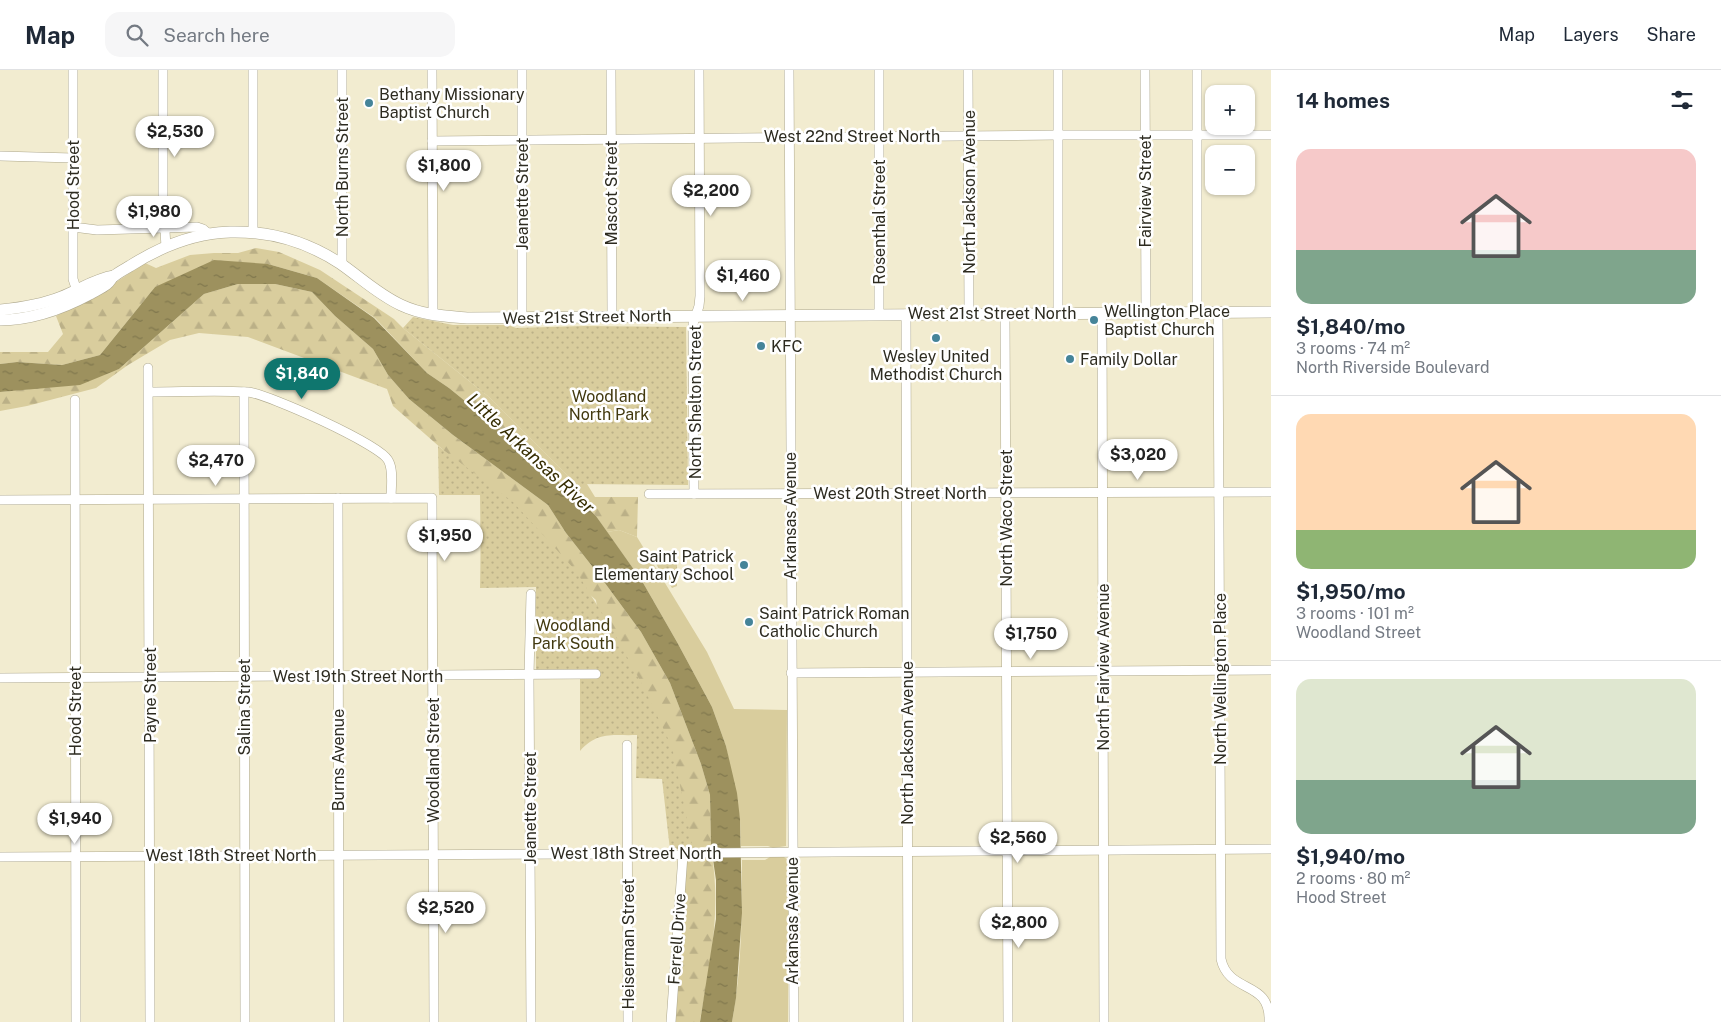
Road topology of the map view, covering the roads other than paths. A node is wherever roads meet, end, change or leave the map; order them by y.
1 (73, 70) edge
2 (163, 70) edge
3 (253, 70) edge
4 (342, 70) edge
5 (432, 70) edge
6 (522, 70) edge
7 (611, 70) edge
8 (699, 70) edge
9 (789, 70) edge
10 (879, 70) edge
11 (968, 70) edge
12 (1058, 70) edge
13 (1145, 70) edge
14 (1197, 70) edge
15 (1145, 134) junction
16 (1197, 134) junction
17 (968, 135) junction
18 (1058, 135) junction
19 (1271, 135) edge
20 (789, 136) junction
21 (879, 136) junction
22 (699, 138) junction
23 (611, 139) junction
24 (432, 140) junction
25 (522, 140) junction
26 (0, 156) edge
27 (73, 158) junction
28 (73, 226) junction
29 (164, 228) junction
30 (253, 233) junction
31 (209, 234) junction
32 (166, 247) junction
33 (342, 265) junction
34 (78, 295) junction
35 (0, 310) edge
36 (1146, 312) junction
37 (1197, 312) junction
38 (1218, 312) junction
39 (1271, 312) edge
40 (969, 313) junction
41 (1005, 313) junction
42 (1058, 313) junction
43 (1102, 313) junction
44 (433, 314) junction
45 (879, 314) junction
46 (906, 314) junction
47 (790, 315) junction
48 (612, 316) junction
49 (696, 316) junction
50 (522, 317) junction
51 (0, 320) edge
52 (148, 368) dead end
53 (149, 392) junction
54 (244, 392) junction
55 (75, 400) dead end
56 (1219, 492) junction
57 (1271, 492) edge
58 (1006, 493) junction
59 (1102, 493) junction
60 (649, 494) dead end
61 (694, 494) junction
62 (790, 494) junction
63 (906, 494) junction
64 (338, 498) junction
65 (392, 498) junction
66 (244, 499) junction
67 (0, 500) edge
68 (75, 500) junction
69 (150, 500) junction
70 (531, 594) dead end
71 (1220, 670) junction
72 (1271, 670) edge
73 (1103, 671) junction
74 (907, 672) junction
75 (1006, 672) junction
76 (791, 673) junction
77 (596, 674) dead end
78 (529, 675) junction
79 (433, 676) junction
80 (338, 677) junction
81 (0, 678) edge
82 (75, 678) junction
83 (150, 678) junction
84 (244, 678) junction
85 (627, 745) dead end
86 (1221, 849) junction
87 (1271, 849) edge
88 (1103, 850) junction
89 (1006, 851) junction
90 (908, 852) junction
91 (792, 853) junction
92 (434, 854) junction
93 (530, 854) junction
94 (628, 854) junction
95 (339, 855) junction
96 (683, 855) junction
97 (75, 856) junction
98 (150, 856) junction
99 (244, 856) junction
100 (0, 857) edge
101 (76, 1022) edge
102 (150, 1022) edge
103 (245, 1022) edge
104 (339, 1022) edge
105 (434, 1022) edge
106 (531, 1022) edge
107 (628, 1022) edge
108 (671, 1022) edge
109 (794, 1022) edge
110 (908, 1022) edge
111 (1008, 1022) edge
112 (1104, 1022) edge
113 (1269, 1022) edge

1 - 27 street, Hood Street
2 - 29 street
3 - 30 street
4 - 33 street, North Burns Street
5 - 24 street
6 - 25 street, Jeanette Street
7 - 23 street, Mascot Street
8 - 22 street, North Shelton Street
9 - 20 street, Arkansas Avenue
10 - 21 street, Rosenthal Street
11 - 17 street, North Jackson Avenue
12 - 18 street
13 - 15 street, Fairview Street
14 - 16 street
15 - 16 street, West 22nd Street North
15 - 18 street, West 22nd Street North
15 - 36 street, Fairview Street
16 - 19 street, West 22nd Street North
16 - 37 street
17 - 18 street, West 22nd Street North
17 - 21 street, West 22nd Street North
17 - 40 street, North Jackson Avenue
18 - 42 street
20 - 21 street, West 22nd Street North
20 - 22 street, West 22nd Street North
20 - 47 street, Arkansas Avenue
21 - 45 street, Rosenthal Street
22 - 23 street, West 22nd Street North
22 - 49 street, North Shelton Street
23 - 25 street, West 22nd Street North
23 - 48 street, Mascot Street
24 - 25 street, West 22nd Street North
24 - 44 street
25 - 50 street, Jeanette Street
26 - 27 street
27 - 28 street, Hood Street
28 - 29 street
28 - 34 street, Hood Street
29 - 31 street
29 - 32 street
30 - 31 main road, West 21st Street North
30 - 33 main road, West 21st Street North
31 - 32 main road, West 21st Street North
32 - 34 main road, West 21st Street North
33 - 44 main road, West 21st Street North
34 - 35 main road, West 21st Street North
34 - 51 main road, West 21st Street North
36 - 37 main road, West 21st Street North
36 - 43 main road, West 21st Street North
37 - 38 main road, West 21st Street North
38 - 39 main road, West 21st Street North
38 - 56 street, North Wellington Place
40 - 41 main road, West 21st Street North
40 - 46 main road, West 21st Street North
41 - 42 main road, West 21st Street North
41 - 58 street, North Waco Street
42 - 43 main road, West 21st Street North
43 - 59 street, North Fairview Avenue
44 - 50 main road, West 21st Street North
45 - 46 main road, West 21st Street North
45 - 47 main road, West 21st Street North
46 - 63 street, North Jackson Avenue
47 - 49 main road, West 21st Street North
47 - 62 street, Arkansas Avenue
48 - 49 main road, West 21st Street North
48 - 50 main road, West 21st Street North
49 - 61 street, North Shelton Street
52 - 53 street, Payne Street
53 - 54 street
53 - 69 street, Payne Street
54 - 65 street
54 - 66 street, Salina Street
55 - 68 street, Hood Street
56 - 57 street, West 20th Street North
56 - 59 street, West 20th Street North
56 - 71 street, North Wellington Place
58 - 59 street, West 20th Street North
58 - 63 street, West 20th Street North
58 - 75 street, North Waco Street
59 - 73 street, North Fairview Avenue
60 - 61 street, West 20th Street North
61 - 62 street, West 20th Street North
62 - 63 street, West 20th Street North
62 - 76 street, Arkansas Avenue
63 - 74 street, North Jackson Avenue
64 - 65 street
64 - 66 street
64 - 80 street, Burns Avenue
65 - 79 street, Woodland Street
66 - 69 street
66 - 84 street, Salina Street
67 - 68 street
68 - 69 street
68 - 82 street, Hood Street
69 - 83 street, Payne Street
70 - 78 street, Jeanette Street
71 - 72 street
71 - 73 street
71 - 86 street, North Wellington Place
73 - 75 street
73 - 88 street, North Fairview Avenue
74 - 75 street
74 - 76 street
74 - 90 street, North Jackson Avenue
75 - 89 street, North Waco Street
76 - 91 street, Arkansas Avenue
77 - 78 street, West 19th Street North
78 - 79 street, West 19th Street North
78 - 93 street, Jeanette Street
79 - 80 street, West 19th Street North
79 - 92 street, Woodland Street
80 - 84 street, West 19th Street North
80 - 95 street, Burns Avenue
81 - 82 street, West 19th Street North
82 - 83 street, West 19th Street North
82 - 97 street, Hood Street
83 - 84 street, West 19th Street North
83 - 98 street, Payne Street
84 - 99 street, Salina Street
85 - 94 street, Heiserman Street
86 - 87 street, West 18th Street North
86 - 88 street, West 18th Street North
86 - 113 street, North Wellington Place
88 - 89 street, West 18th Street North
88 - 112 street, North Fairview Avenue
89 - 90 street, West 18th Street North
89 - 111 street, North Waco Street
90 - 91 street, West 18th Street North
90 - 110 street, North Jackson Avenue
91 - 96 street, West 18th Street North
91 - 109 street, Arkansas Avenue
92 - 93 street, West 18th Street North
92 - 95 street, West 18th Street North
92 - 105 street, Woodland Street
93 - 94 street, West 18th Street North
93 - 106 street, Jeanette Street
94 - 96 street, West 18th Street North
94 - 107 street, Heiserman Street
95 - 99 street, West 18th Street North
95 - 104 street, Burns Avenue
96 - 108 street, Ferrell Drive
97 - 98 street, West 18th Street North
97 - 100 street, West 18th Street North
97 - 101 street, Hood Street
98 - 99 street, West 18th Street North
98 - 102 street, Payne Street
99 - 103 street, Salina Street

